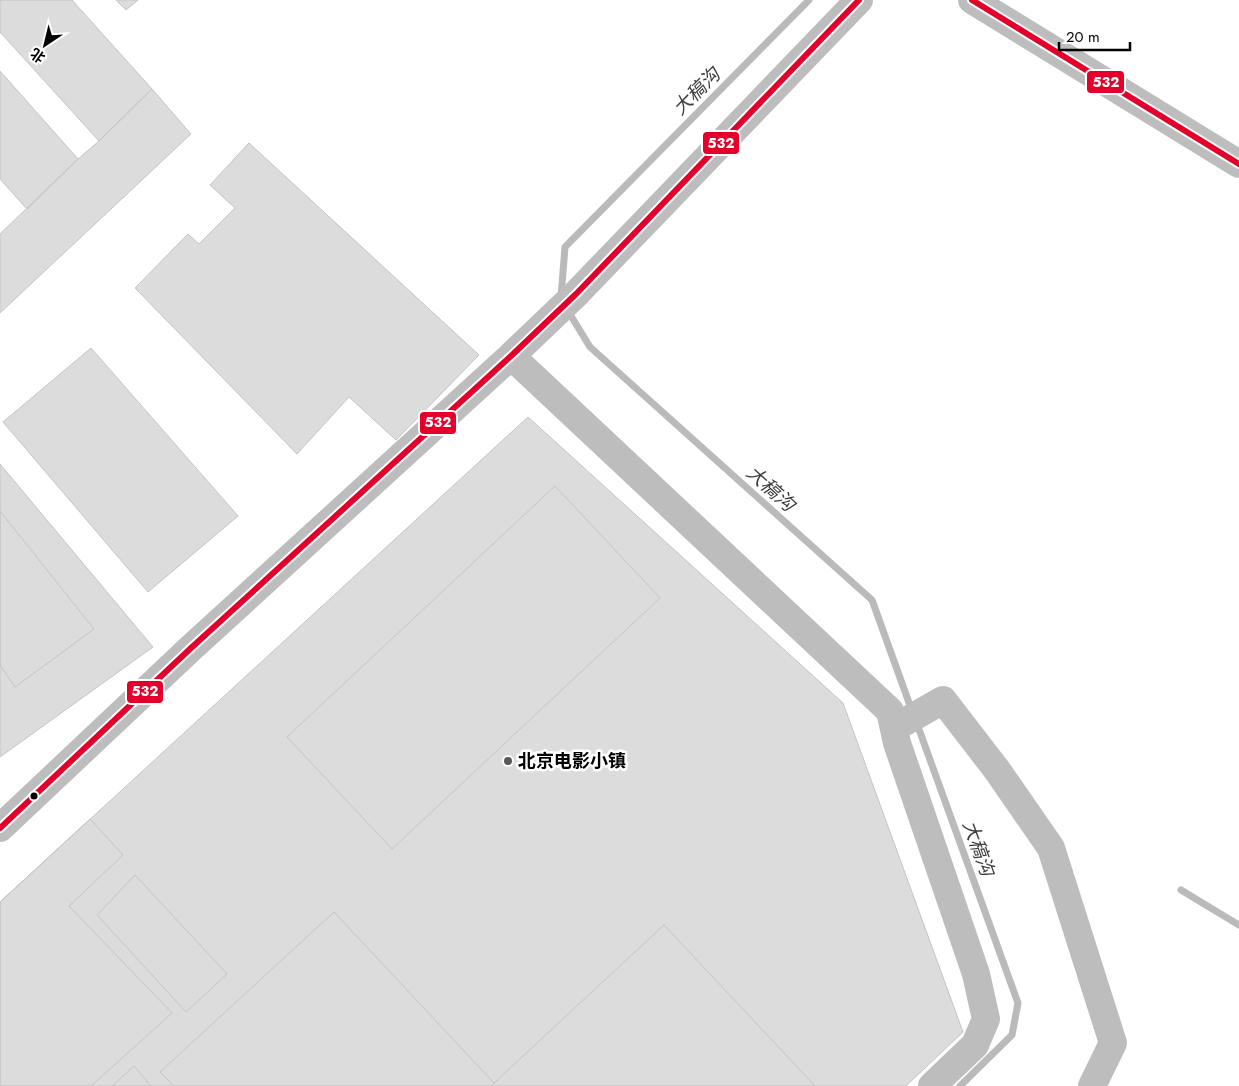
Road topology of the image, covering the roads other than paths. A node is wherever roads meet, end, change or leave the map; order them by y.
1 (859, 0) edge
2 (972, 0) edge
3 (1239, 164) edge
4 (511, 356) junction
5 (897, 726) junction
6 (0, 828) edge
7 (932, 1086) edge
8 (1092, 1086) edge

1 - 4 street
2 - 3 street
4 - 5 street
4 - 6 street
5 - 7 street
5 - 8 street

